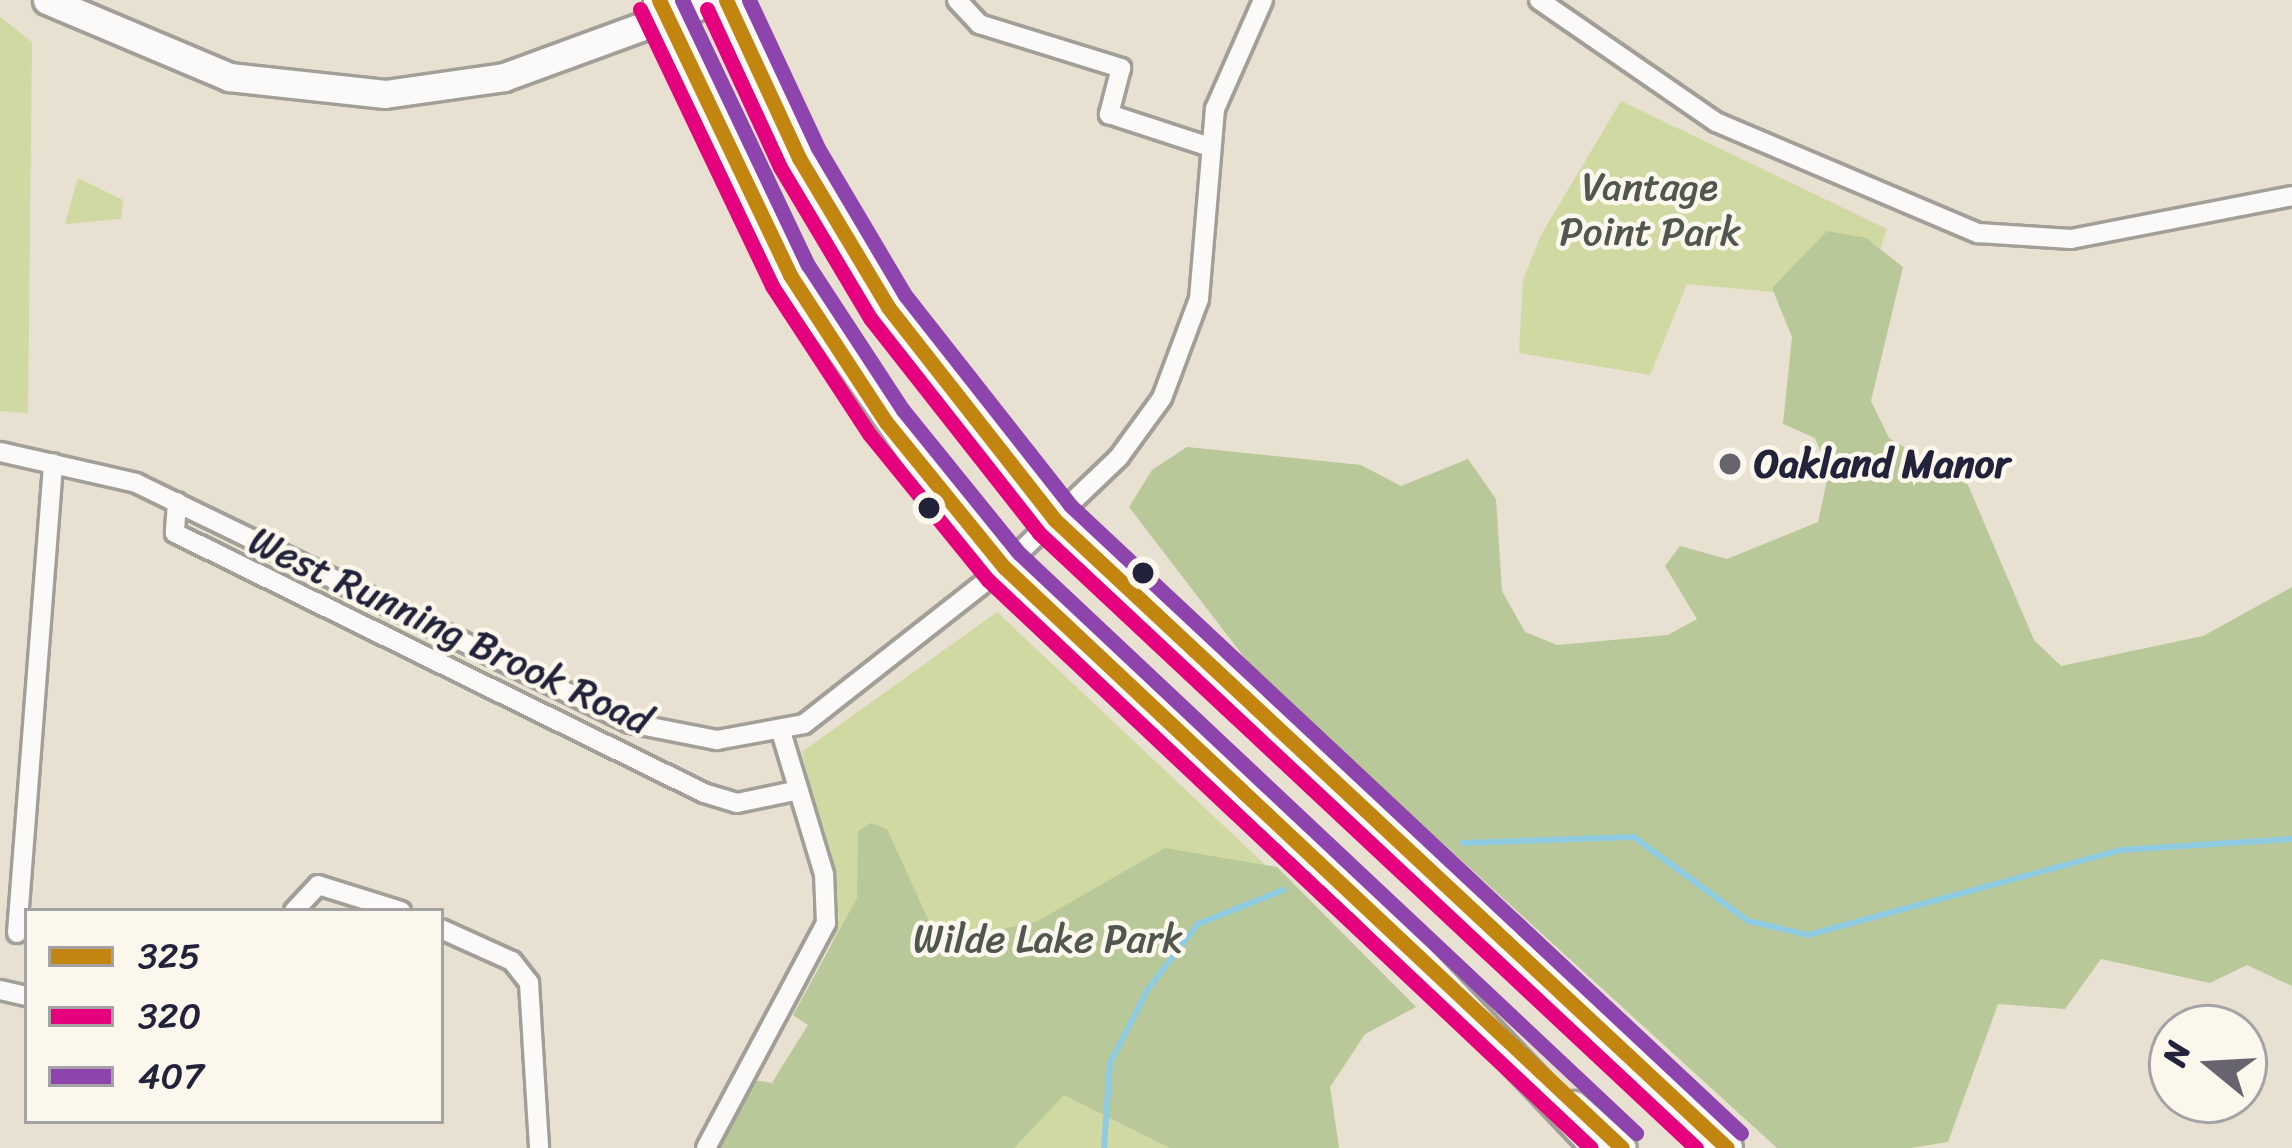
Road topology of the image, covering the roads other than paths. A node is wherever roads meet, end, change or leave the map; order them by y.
1 (47, 0) edge
2 (714, 0) edge
3 (726, 0) edge
4 (957, 0) edge
5 (1263, 0) edge
6 (1539, 0) edge
7 (662, 10) edge
8 (1210, 146) junction
9 (2292, 195) edge
10 (0, 452) edge
11 (52, 463) junction
12 (177, 502) junction
13 (1054, 519) junction
14 (1004, 567) junction
15 (781, 732) junction
16 (799, 790) junction
17 (297, 908) edge
18 (391, 908) edge
19 (444, 930) edge
20 (15, 935) edge
21 (471, 944) junction
22 (444, 946) edge
23 (1496, 1033) junction
24 (539, 1148) edge
25 (706, 1148) edge
26 (1598, 1148) edge
27 (1622, 1148) edge
28 (1727, 1148) edge

1 - 7 main road
2 - 7 main road
3 - 13 main road
4 - 8 street
5 - 8 street, West Running Brook Road
6 - 9 street
7 - 14 main road
8 - 13 street, West Running Brook Road
10 - 11 street, West Running Brook Road
11 - 12 street, West Running Brook Road
11 - 20 street
12 - 15 street, West Running Brook Road
12 - 16 street
13 - 14 street, West Running Brook Road
13 - 28 main road
14 - 15 street, West Running Brook Road
14 - 23 main road
15 - 16 street
16 - 25 street
17 - 18 street
19 - 21 street
21 - 22 street
21 - 24 street
23 - 26 main road
23 - 27 main road

